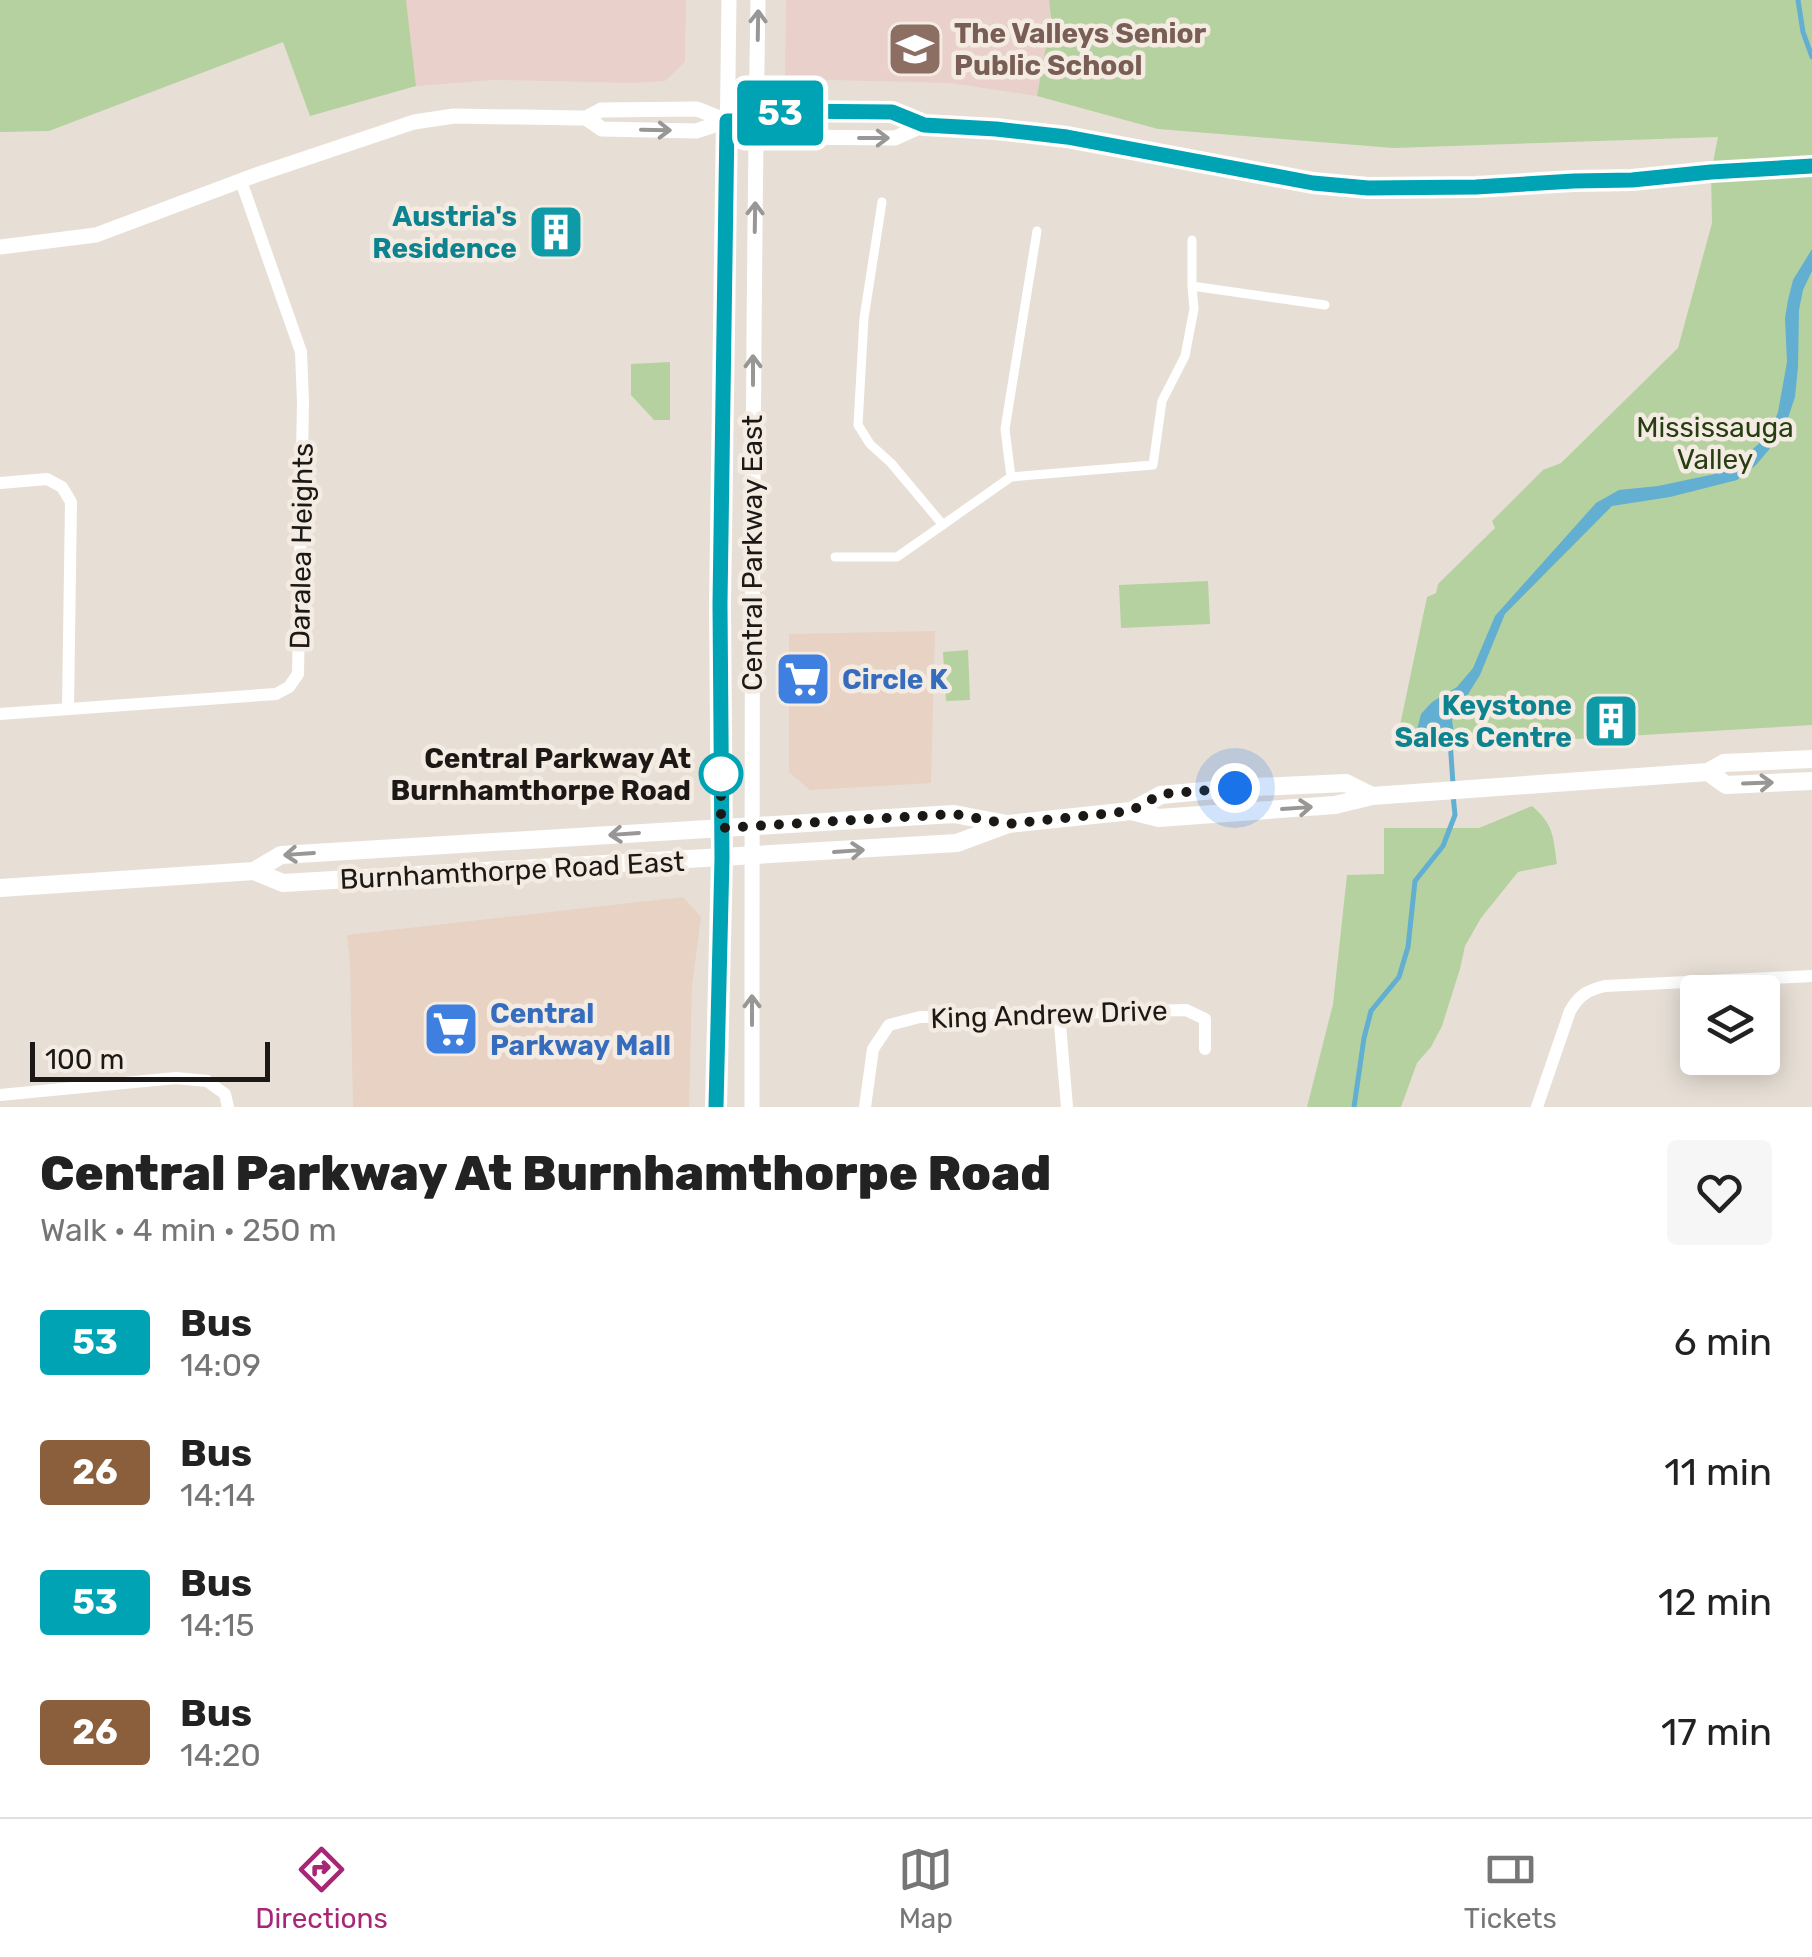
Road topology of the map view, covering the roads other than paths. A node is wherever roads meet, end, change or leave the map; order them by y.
1 (728, 0) edge
2 (758, 0) edge
3 (727, 121) junction
4 (757, 121) junction
5 (924, 125) junction
6 (1812, 166) edge
7 (241, 180) junction
8 (882, 202) dead end
9 (1037, 230) dead end
10 (1192, 240) dead end
11 (0, 247) edge
12 (1192, 286) junction
13 (1325, 305) dead end
14 (1011, 477) junction
15 (0, 483) edge
16 (943, 525) junction
17 (835, 557) dead end
18 (68, 708) junction
19 (0, 714) edge
20 (1812, 758) edge
21 (1708, 772) junction
22 (1812, 782) edge
23 (1008, 824) junction
24 (751, 826) junction
25 (721, 828) junction
26 (752, 857) junction
27 (722, 858) junction
28 (254, 871) junction
29 (0, 888) edge
30 (1812, 976) edge
31 (1059, 1013) junction
32 (1205, 1049) dead end
33 (0, 1095) edge
34 (228, 1107) edge
35 (716, 1107) edge
36 (752, 1107) edge
37 (865, 1107) edge
38 (1067, 1107) edge
39 (1537, 1107) edge

1 - 3 street, Central Parkway East
4 -> 2 street, Central Parkway East
3 - 4 street
3 - 7 street
3 - 25 street, Central Parkway East
4 - 5 street
4 -> 5 street
24 -> 4 street, Central Parkway East
5 - 6 street
7 - 11 street
7 - 18 street, Daralea Heights
8 - 16 street
9 - 14 street
10 - 12 street
12 - 13 street
12 - 14 street
14 - 16 street
15 - 18 street
16 - 17 street
18 - 19 street, Daralea Heights
20 - 21 main road, Burnhamthorpe Road East
21 -> 22 main road, Burnhamthorpe Road East
21 - 23 main road, Burnhamthorpe Road East
23 - 24 main road, Burnhamthorpe Road East
26 -> 23 main road, Burnhamthorpe Road East
24 - 25 main road, Burnhamthorpe Road East
24 - 26 street, Central Parkway East
25 - 27 street, Central Parkway East
25 -> 28 main road, Burnhamthorpe Road East
26 - 27 main road, Burnhamthorpe Road East
36 -> 26 street, Central Parkway East
27 - 28 main road, Burnhamthorpe Road East
27 - 35 street, Central Parkway East
28 - 29 main road, Burnhamthorpe Road East
30 - 39 street
31 - 32 street, King Andrew Drive
31 - 37 street, King Andrew Drive
31 - 38 street
33 - 34 street

